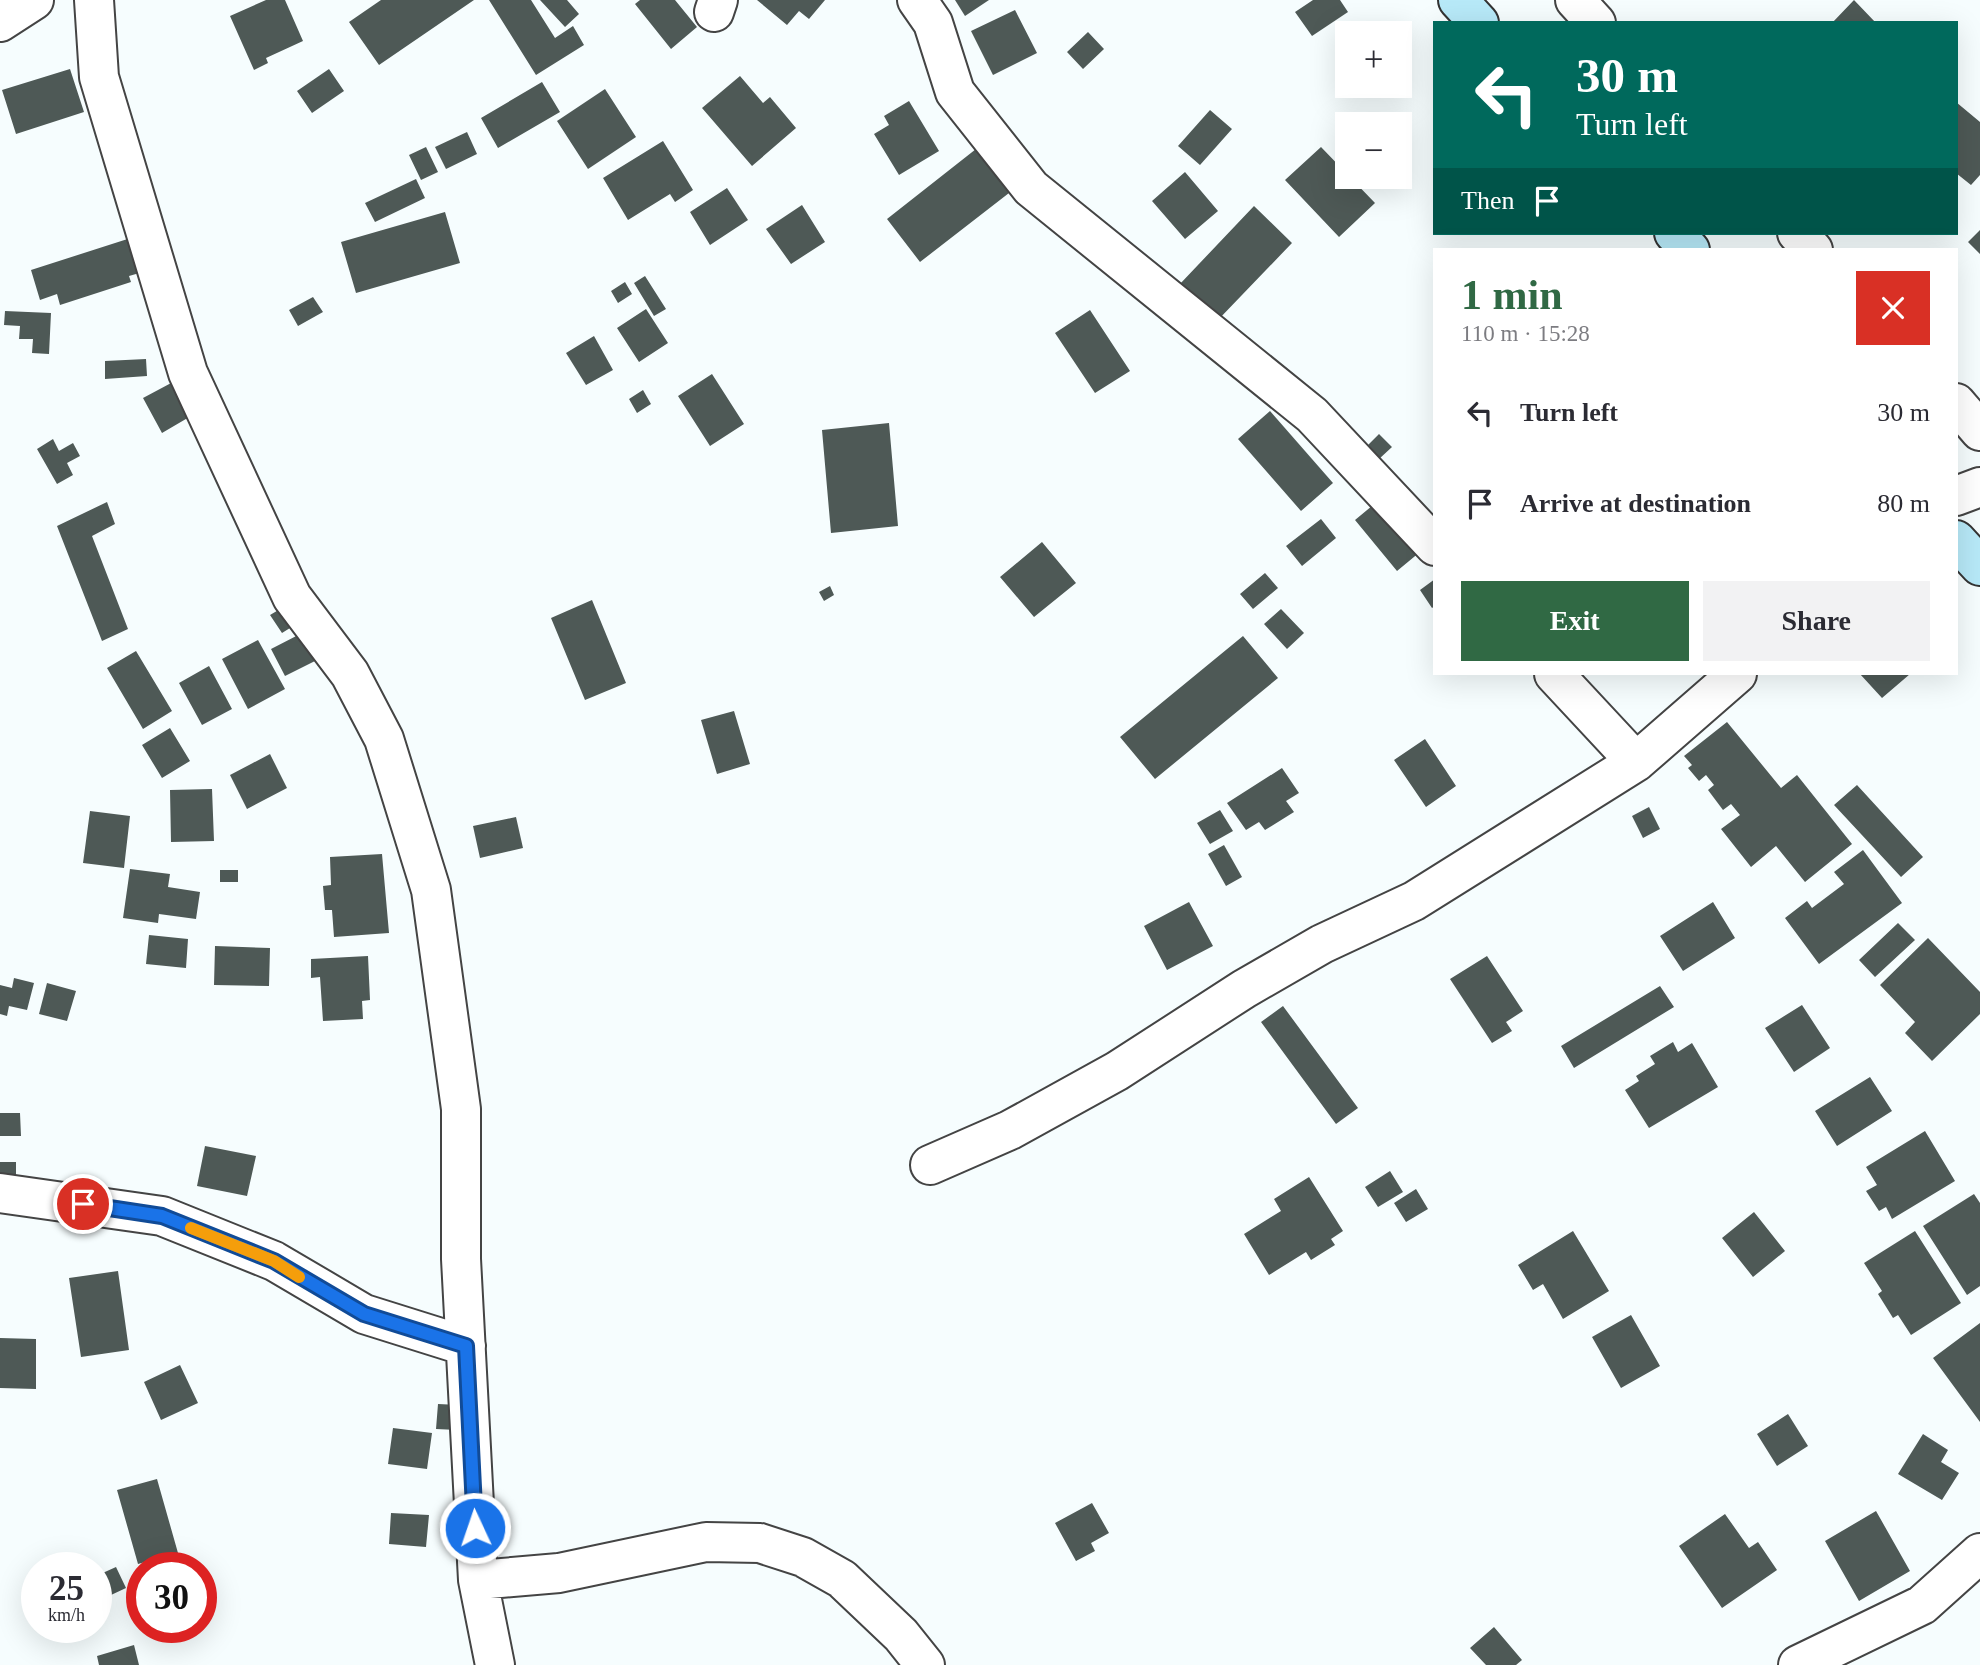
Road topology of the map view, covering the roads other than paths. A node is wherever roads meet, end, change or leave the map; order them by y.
1 (34, 0) edge
2 (94, 0) edge
3 (917, 0) edge
4 (1458, 0) edge
5 (1575, 0) edge
6 (1477, 21) edge
7 (1594, 21) edge
8 (0, 22) edge
9 (1676, 235) edge
10 (1799, 235) edge
11 (1688, 248) edge
12 (1811, 248) edge
13 (1958, 406) edge
14 (1980, 431) edge
15 (1980, 487) edge
16 (1958, 495) edge
17 (1958, 542) edge
18 (1433, 544) edge
19 (1980, 566) edge
20 (1555, 675) edge
21 (1736, 675) edge
22 (1636, 762) junction
23 (930, 1165) dead end
24 (0, 1193) edge
25 (466, 1346) junction
26 (1980, 1553) edge
27 (478, 1580) junction
28 (495, 1665) edge
29 (925, 1665) edge
30 (1798, 1665) edge

1 - 8 street
2 - 25 street
3 - 18 street
4 - 6 main road
5 - 7 street
9 - 11 main road
10 - 12 street
13 - 14 street
15 - 16 street
17 - 19 main road
20 - 22 street
21 - 22 street
22 - 23 street
24 - 25 street
25 - 27 street
26 - 30 street
27 - 28 street
27 - 29 street

